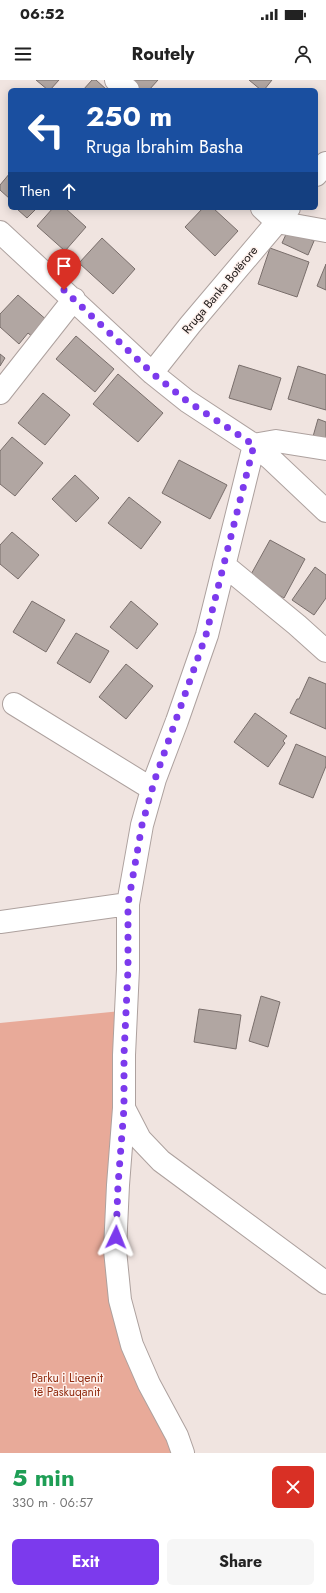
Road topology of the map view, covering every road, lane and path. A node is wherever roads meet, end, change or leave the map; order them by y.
1 (116, 80) edge
2 (126, 88) edge
3 (326, 163) edge
4 (318, 173) edge
5 (276, 213) edge
6 (326, 231) edge
7 (0, 232) edge
8 (74, 299) junction
9 (152, 373) junction
10 (0, 393) edge
11 (254, 445) junction
12 (326, 449) edge
13 (326, 511) edge
14 (224, 565) junction
15 (326, 651) edge
16 (14, 704) dead end
17 (152, 788) junction
18 (128, 904) junction
19 (0, 922) edge
20 (124, 1108) junction
21 (326, 1283) edge
22 (183, 1453) edge

1 - 2 street
3 - 4 street
5 - 6 street
5 - 9 street, Rruga Banka Botërore
7 - 8 street
8 - 9 street
8 - 10 street
9 - 11 street
11 - 12 street
11 - 13 street
11 - 14 street
14 - 15 street
14 - 17 street
16 - 17 street
17 - 18 street
18 - 19 street
18 - 20 street
20 - 21 street
20 - 22 street

